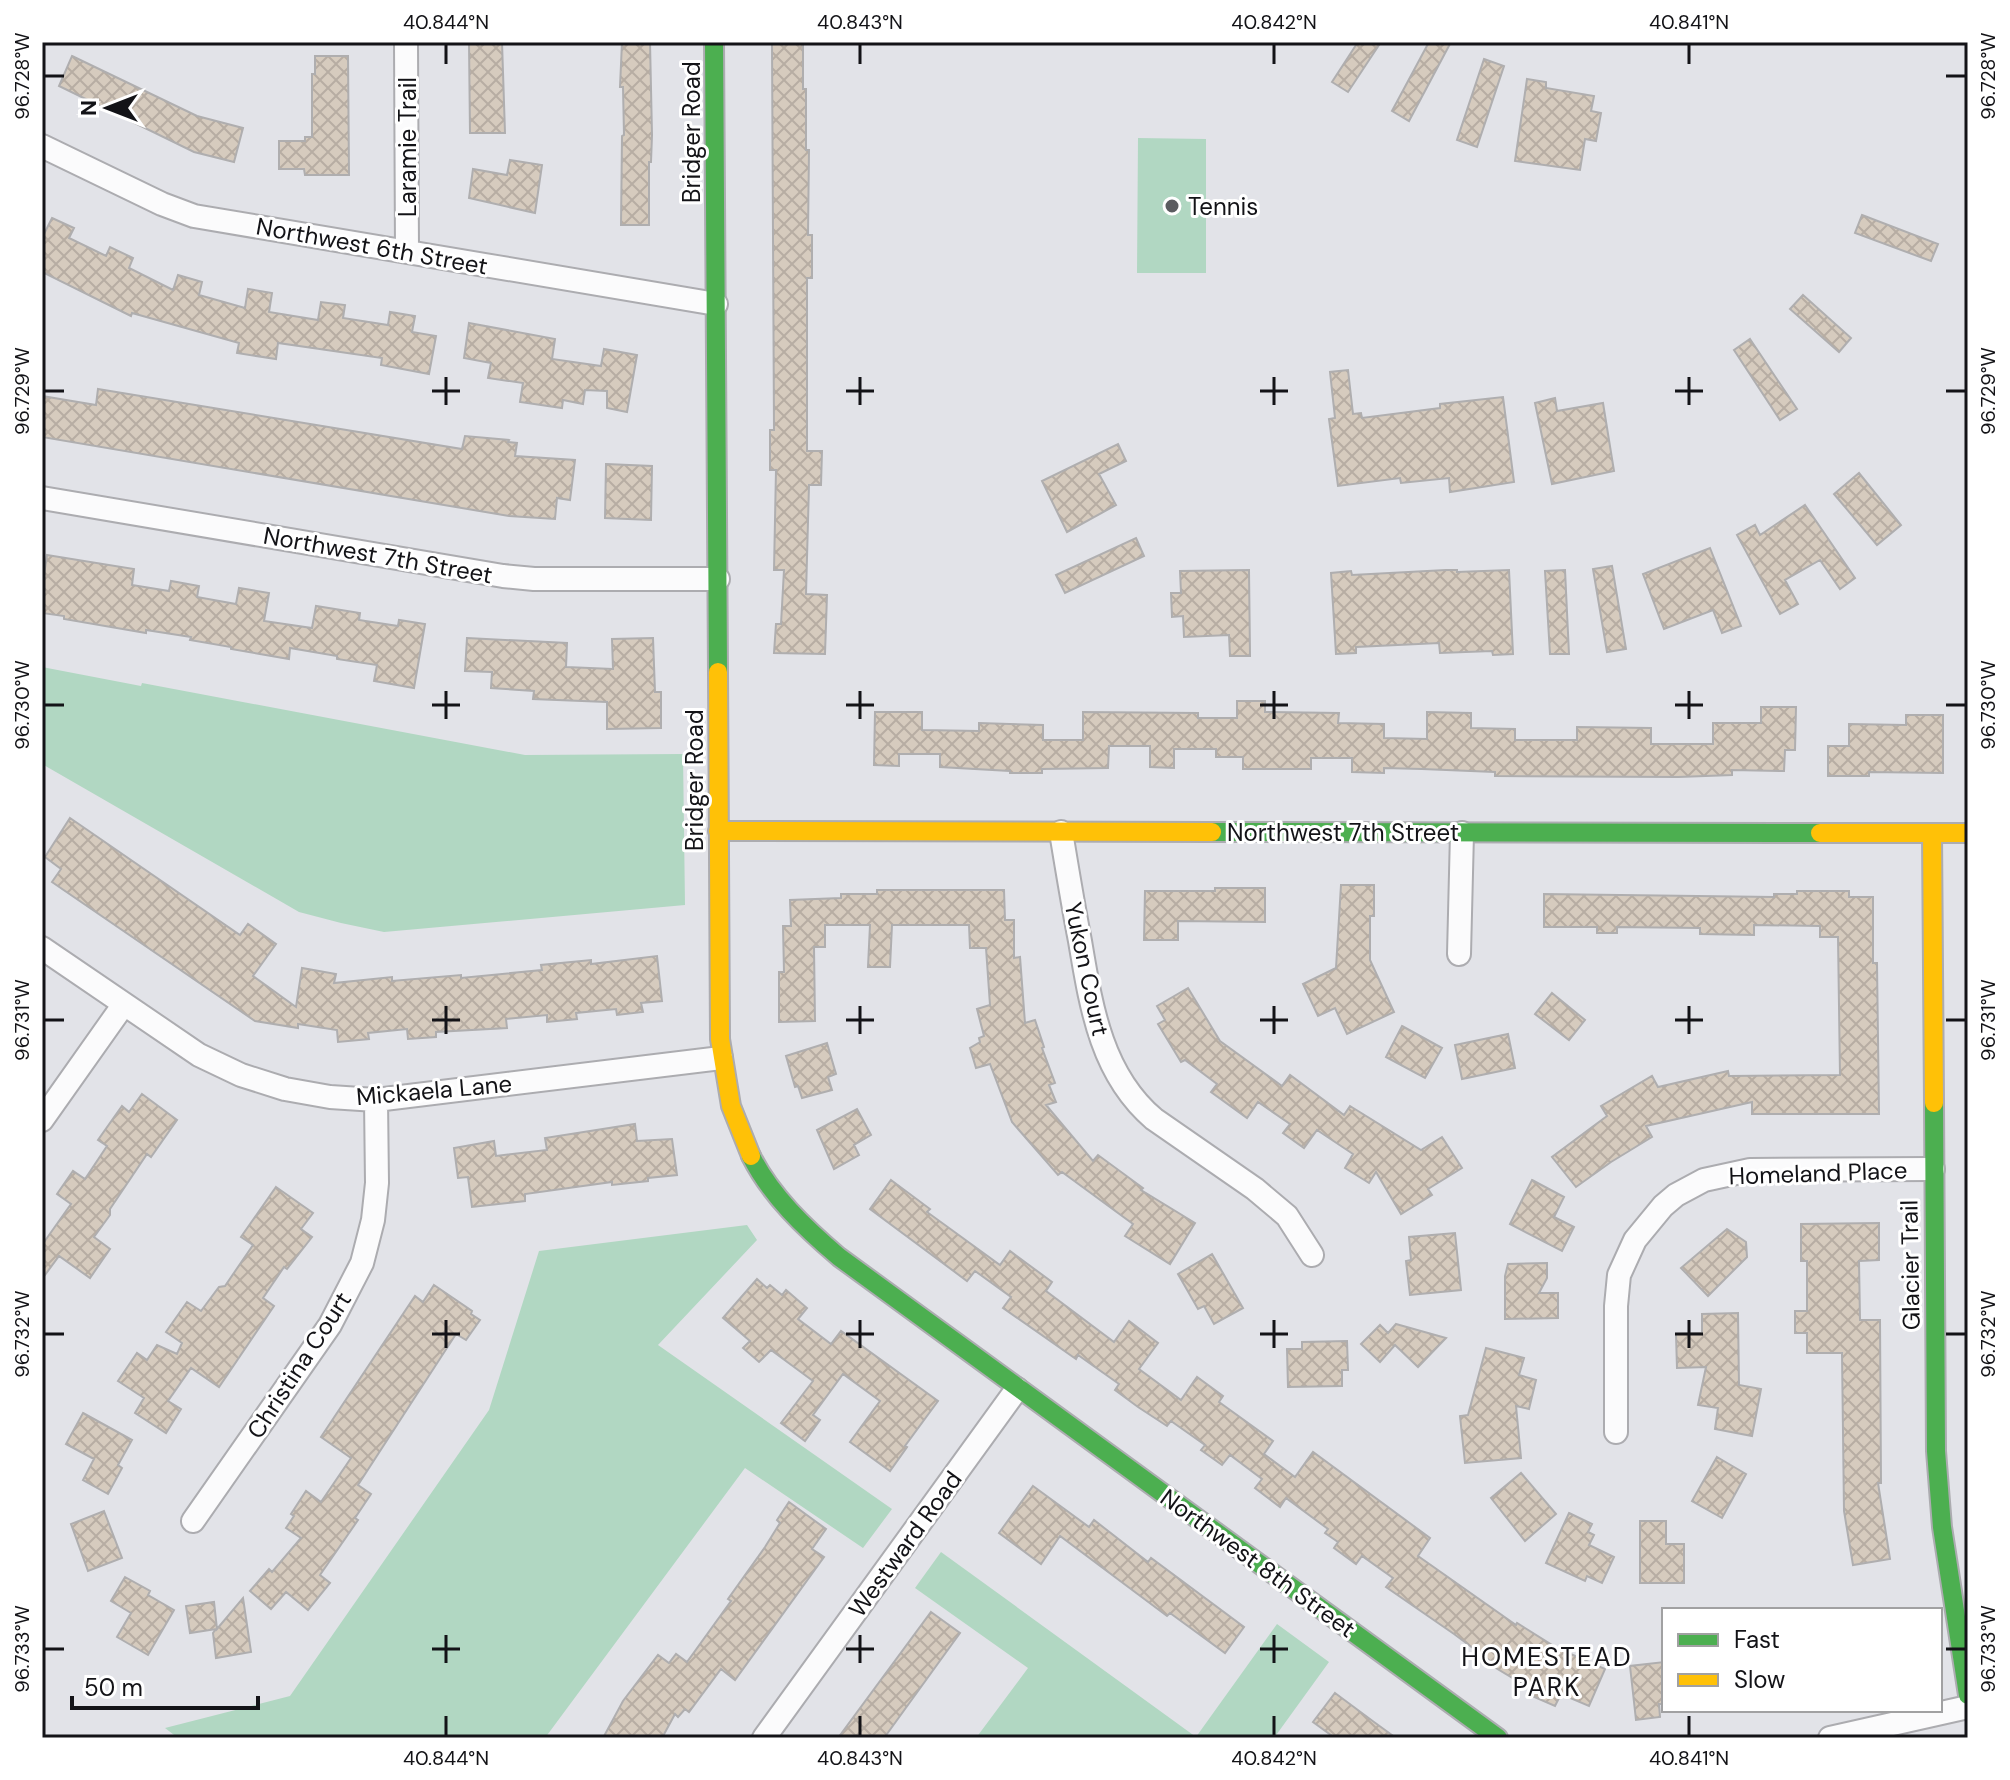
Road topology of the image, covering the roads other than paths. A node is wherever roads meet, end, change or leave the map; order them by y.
1 (406, 42) edge
2 (714, 42) edge
3 (42, 146) edge
4 (407, 252) junction
5 (716, 304) junction
6 (42, 498) edge
7 (718, 579) junction
8 (718, 831) junction
9 (1061, 832) junction
10 (1462, 833) junction
11 (1932, 833) junction
12 (1968, 833) edge
13 (42, 948) edge
14 (1459, 954) dead end
15 (124, 1004) junction
16 (721, 1058) junction
17 (376, 1100) junction
18 (42, 1120) edge
19 (1933, 1169) junction
20 (1312, 1255) dead end
21 (1017, 1389) junction
22 (1616, 1432) dead end
23 (193, 1521) dead end
24 (1968, 1695) edge
25 (1968, 1707) edge
26 (764, 1738) edge
27 (1498, 1738) edge
28 (1830, 1738) edge

1 - 4 street, Laramie Trail
2 - 5 street, Bridger Road
3 - 4 street, Northwest 6th Street
4 - 5 street, Northwest 6th Street
5 - 7 street, Bridger Road
6 - 7 street, Northwest 7th Street
7 - 8 street, Bridger Road
8 - 9 street, Northwest 7th Street
8 - 16 street, Bridger Road
9 - 10 street, Northwest 7th Street
9 - 20 street, Yukon Court
10 - 11 street, Northwest 7th Street
10 - 14 street
11 - 12 street, Northwest 7th Street
11 - 19 street, Glacier Trail
13 - 15 street, Mickaela Lane
15 - 17 street, Mickaela Lane
15 - 18 street
16 - 17 street, Mickaela Lane
16 - 21 street, Bridger Road
17 - 23 street, Christina Court
19 - 22 street, Homeland Place
19 - 24 street, Glacier Trail
21 - 26 street, Westward Road
21 - 27 street, Northwest 8th Street
25 - 28 street

